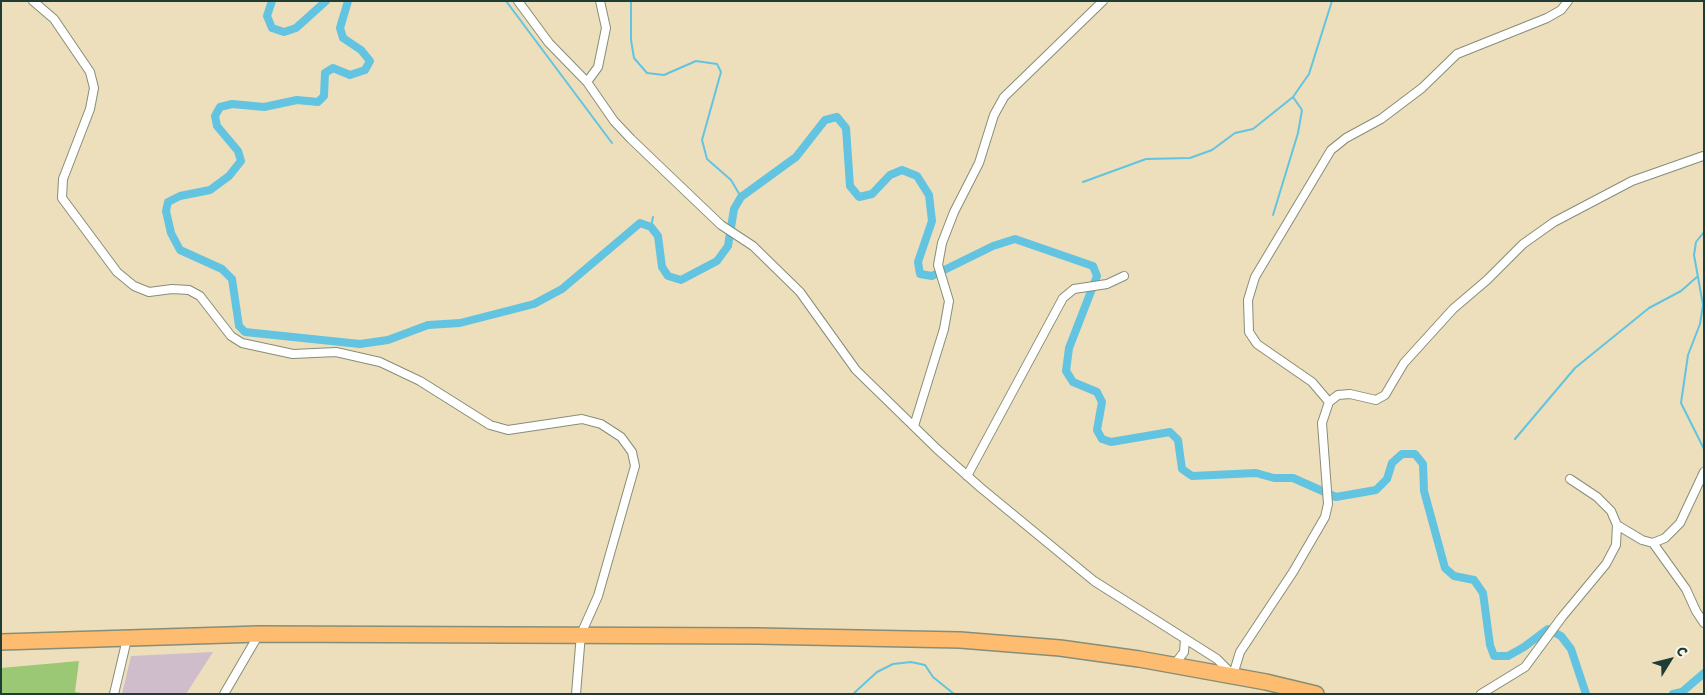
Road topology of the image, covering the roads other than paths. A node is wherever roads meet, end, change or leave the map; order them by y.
1 (32, 1) edge
2 (518, 1) edge
3 (600, 1) edge
4 (1103, 1) edge
5 (1568, 1) edge
6 (587, 82) junction
7 (1703, 156) edge
8 (1124, 276) dead end
9 (1329, 402) junction
10 (914, 426) junction
11 (1704, 472) edge
12 (967, 476) junction
13 (1570, 480) dead end
14 (1617, 525) junction
15 (1653, 542) junction
16 (1704, 623) edge
17 (259, 634) junction
18 (581, 634) junction
19 (127, 639) junction
20 (1186, 639) junction
21 (1, 642) edge
22 (1174, 665) junction
23 (1233, 676) junction
24 (114, 694) edge
25 (224, 694) edge
26 (576, 694) edge
27 (1316, 694) edge
28 (1481, 694) edge

1 - 18 street
2 - 6 street
3 - 6 street
4 - 10 street
5 - 9 street
6 - 10 street
7 - 9 street
8 - 12 street
9 - 23 street
10 - 12 street
11 - 15 street
12 - 20 street
13 - 14 street
14 - 15 street
14 - 28 street
15 - 16 street
17 - 18 highway
17 - 19 highway
17 - 25 street
18 - 22 highway
18 - 26 street
19 - 21 highway
19 - 24 street
20 - 22 street
20 - 23 street
22 - 23 highway
23 - 27 highway

